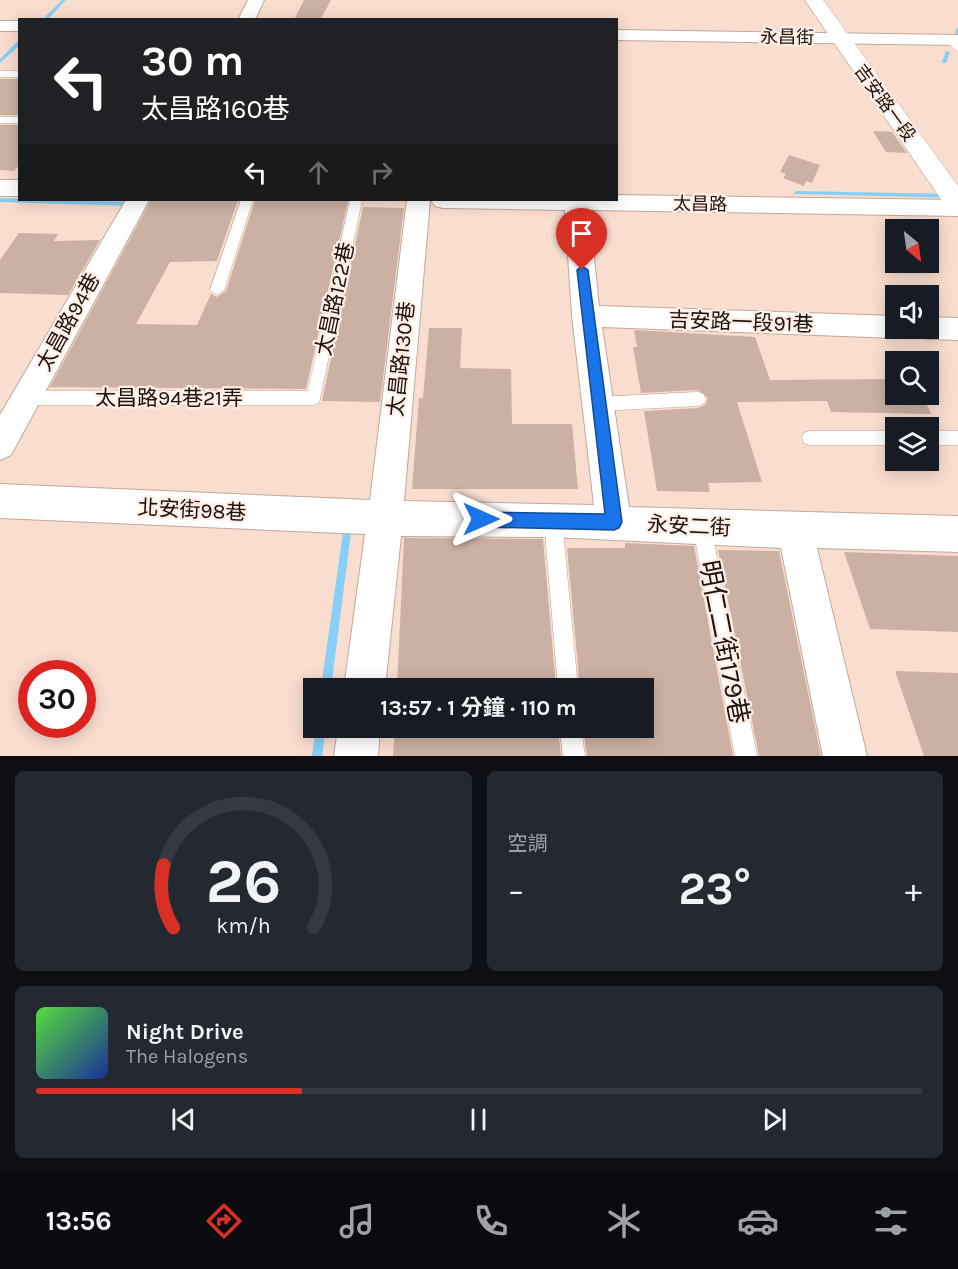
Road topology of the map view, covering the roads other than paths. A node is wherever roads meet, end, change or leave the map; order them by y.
1 (256, 0) edge
2 (814, 0) edge
3 (834, 0) edge
4 (247, 18) edge
5 (0, 26) edge
6 (18, 26) edge
7 (618, 35) edge
8 (850, 38) junction
9 (956, 43) edge
10 (0, 74) edge
11 (18, 74) edge
12 (0, 120) edge
13 (18, 120) edge
14 (944, 149) dead end
15 (136, 201) edge
16 (248, 201) edge
17 (356, 201) edge
18 (418, 201) edge
19 (510, 201) edge
20 (576, 202) junction
21 (958, 206) edge
22 (218, 290) dead end
23 (586, 316) junction
24 (885, 327) edge
25 (939, 328) edge
26 (958, 329) edge
27 (25, 398) junction
28 (314, 398) joint
29 (698, 399) dead end
30 (598, 404) junction
31 (810, 438) dead end
32 (885, 438) edge
33 (939, 438) edge
34 (958, 438) edge
35 (0, 445) edge
36 (0, 501) edge
37 (385, 518) junction
38 (553, 520) junction
39 (614, 522) junction
40 (702, 528) junction
41 (795, 530) junction
42 (958, 534) edge
43 (365, 678) edge
44 (567, 678) edge
45 (358, 738) edge
46 (572, 738) edge
47 (356, 756) edge
48 (574, 756) edge
49 (746, 756) edge
50 (845, 756) edge

1 - 4 street
2 - 8 street, 吉安路一段
3 - 8 street, 吉安路一段
5 - 6 street
7 - 8 street, 永昌街
8 - 9 street, 永昌街
8 - 14 street, 吉安路一段
8 - 21 street, 吉安路一段
10 - 11 lane
12 - 13 lane
15 - 27 street, 太昌路94巷
16 - 22 lane
17 - 28 lane, 太昌路122巷
18 - 37 street, 太昌路130巷
19 - 20 street, 太昌路
20 - 21 street, 太昌路
20 - 23 street
23 - 24 street, 吉安路一段91巷
23 - 30 street
25 - 26 street
27 - 28 lane, 太昌路94巷21弄
27 - 35 street, 太昌路94巷
29 - 30 lane
30 - 39 street
31 - 32 lane
33 - 34 lane
36 - 37 street, 北安街98巷
37 - 38 street, 永安二街
37 - 43 street, 太昌路130巷
38 - 39 street, 永安二街
38 - 44 lane
39 - 40 street, 永安二街
40 - 41 street, 永安二街
40 - 49 lane, 明仁二街179巷
41 - 42 street, 永安二街
41 - 50 street
45 - 47 street
46 - 48 lane

